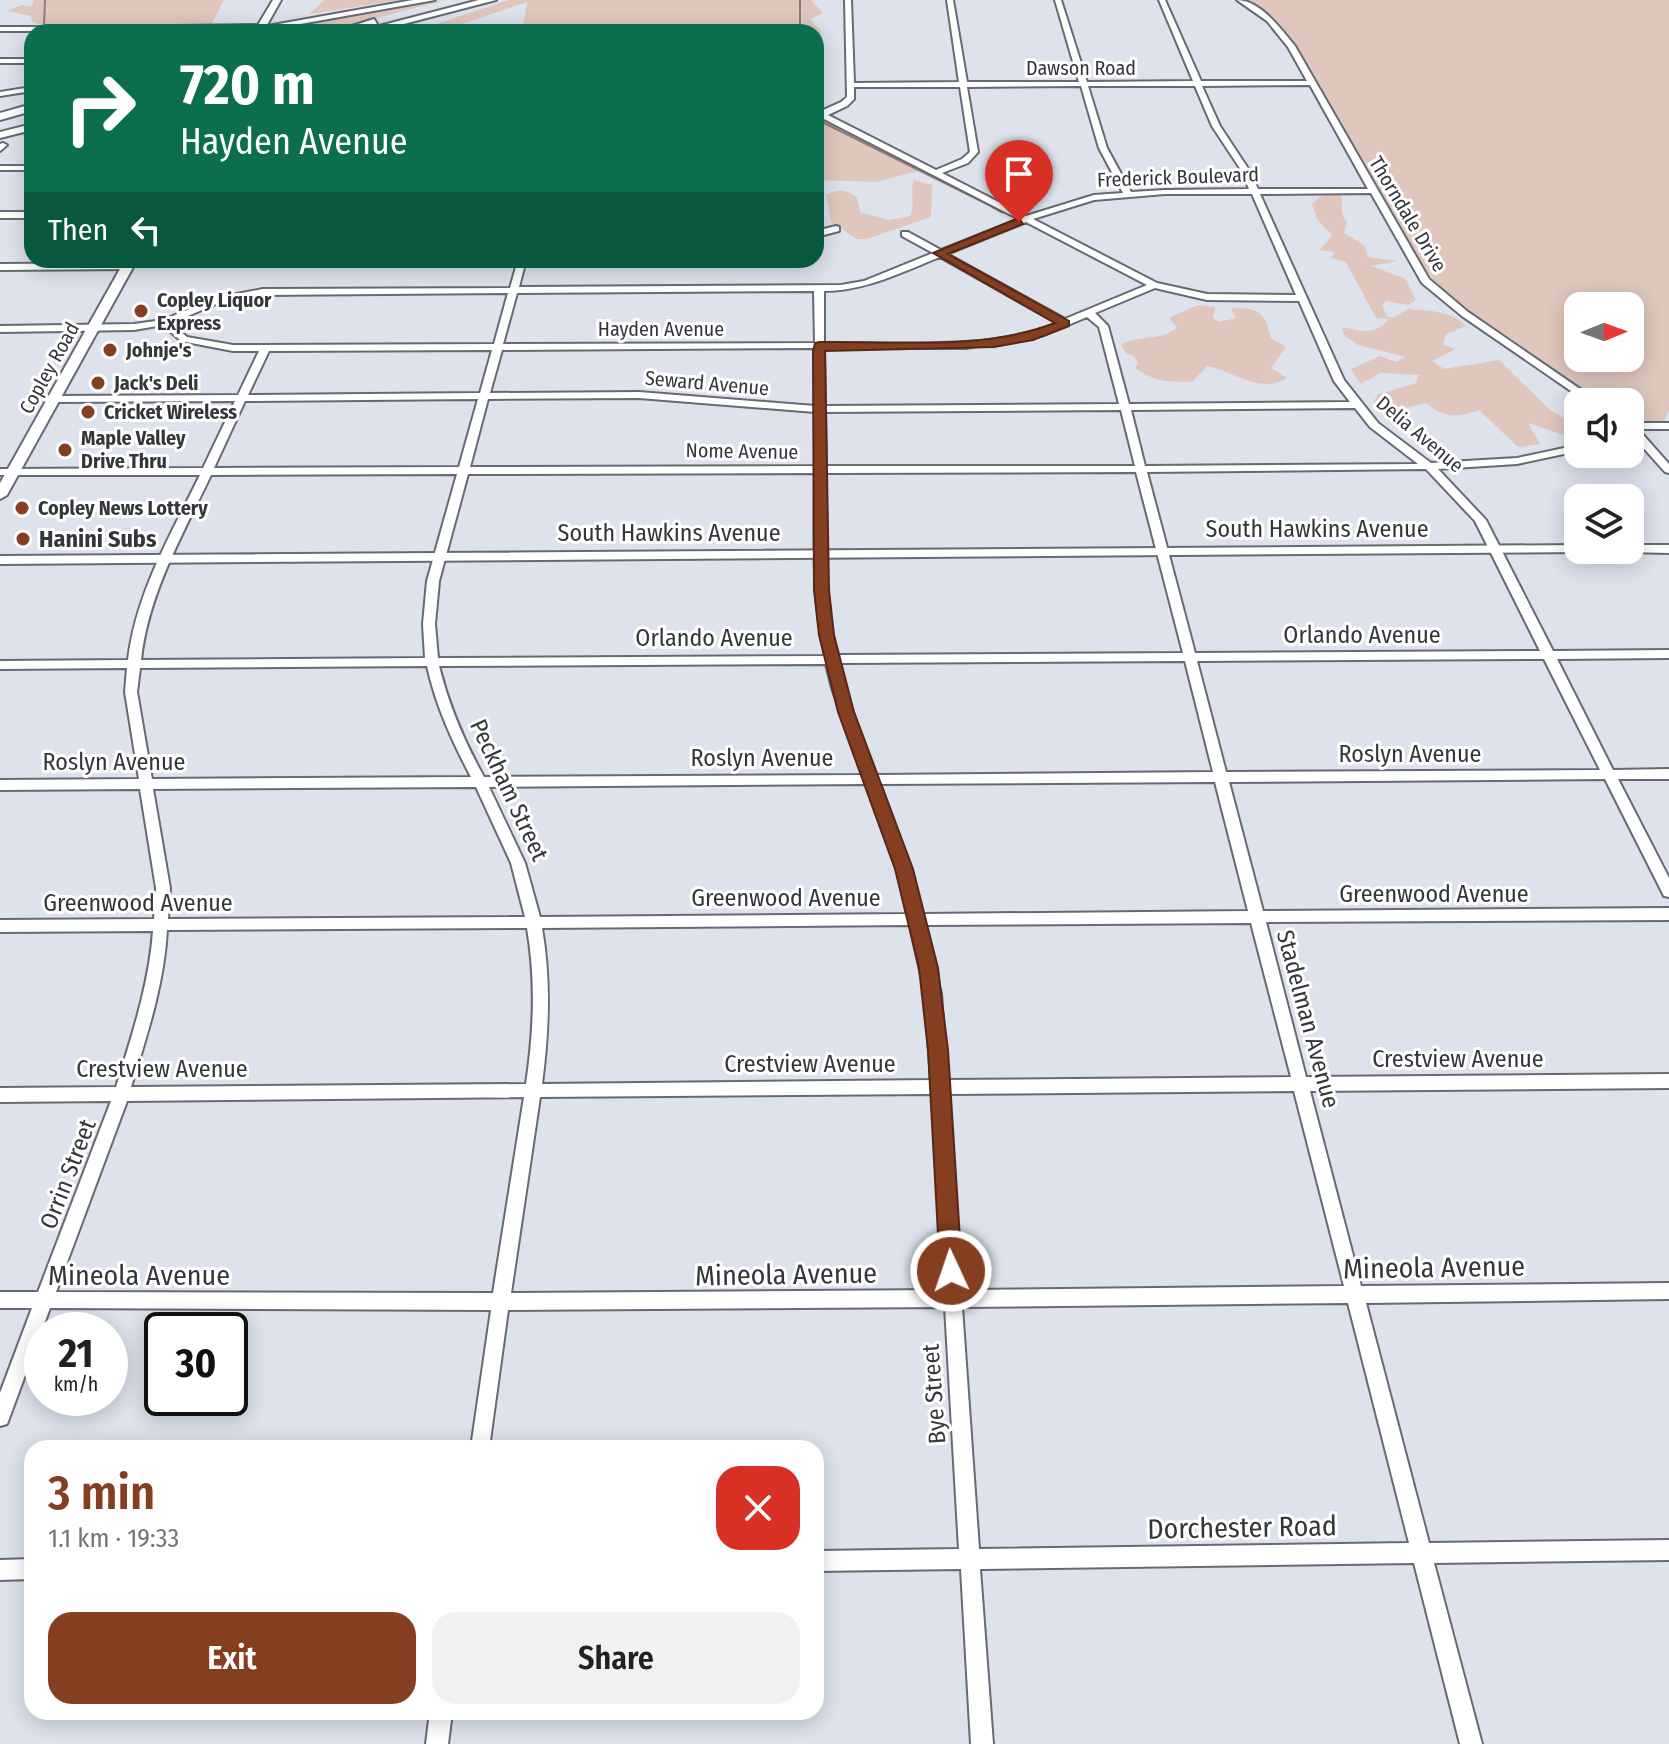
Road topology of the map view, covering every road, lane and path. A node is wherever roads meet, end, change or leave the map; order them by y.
1 (277, 0) edge
2 (430, 0) edge
3 (455, 0) edge
4 (491, 0) edge
5 (498, 0) edge
6 (848, 0) edge
7 (950, 0) edge
8 (1058, 0) edge
9 (1162, 0) edge
10 (1240, 0) edge
11 (263, 24) edge
12 (294, 24) edge
13 (367, 24) edge
14 (394, 24) edge
15 (428, 24) edge
16 (0, 29) edge
17 (24, 29) edge
18 (0, 61) edge
19 (24, 61) edge
20 (1312, 83) junction
21 (964, 84) junction
22 (1083, 84) junction
23 (1197, 84) junction
24 (851, 85) junction
25 (24, 91) edge
26 (0, 94) edge
27 (24, 110) edge
28 (0, 117) edge
29 (24, 118) edge
30 (0, 123) edge
31 (24, 123) edge
32 (24, 130) edge
33 (1, 140) edge
34 (0, 168) edge
35 (24, 168) edge
36 (937, 172) junction
37 (1371, 191) junction
38 (1255, 192) junction
39 (1128, 194) junction
40 (0, 215) edge
41 (24, 215) edge
42 (1027, 219) junction
43 (836, 229) dead end
44 (824, 232) edge
45 (905, 234) dead end
46 (939, 253) junction
47 (24, 266) edge
48 (0, 267) edge
49 (127, 268) edge
50 (520, 268) edge
51 (1154, 285) junction
52 (819, 289) junction
53 (514, 290) junction
54 (1301, 298) junction
55 (1089, 313) junction
56 (165, 322) junction
57 (1065, 323) junction
58 (95, 328) junction
59 (0, 329) edge
60 (819, 346) junction
61 (498, 347) junction
62 (265, 349) junction
63 (1574, 388) edge
64 (483, 396) junction
65 (241, 398) junction
66 (55, 399) junction
67 (1355, 405) junction
68 (1125, 407) junction
69 (819, 409) junction
70 (1669, 426) edge
71 (1644, 427) edge
72 (1644, 442) edge
73 (1564, 451) edge
74 (464, 468) junction
75 (1431, 468) junction
76 (207, 470) junction
77 (1142, 470) junction
78 (1669, 470) edge
79 (820, 471) junction
80 (7, 472) edge
81 (0, 495) edge
82 (1495, 549) junction
83 (1564, 549) edge
84 (1644, 549) edge
85 (1669, 549) edge
86 (1162, 552) junction
87 (821, 554) junction
88 (439, 556) junction
89 (165, 558) junction
90 (0, 560) edge
91 (1669, 654) edge
92 (1549, 655) junction
93 (1189, 658) junction
94 (831, 660) junction
95 (429, 662) junction
96 (0, 665) edge
97 (132, 665) junction
98 (1609, 774) junction
99 (1669, 774) edge
100 (1221, 777) junction
101 (871, 779) junction
102 (478, 782) junction
103 (146, 784) junction
104 (0, 785) edge
105 (1669, 892) edge
106 (1669, 914) edge
107 (1257, 918) junction
108 (918, 919) junction
109 (534, 922) junction
110 (162, 925) junction
111 (0, 926) edge
112 (1669, 1081) edge
113 (1301, 1085) junction
114 (940, 1087) junction
115 (532, 1091) junction
116 (0, 1095) edge
117 (121, 1095) junction
118 (1669, 1291) edge
119 (1354, 1294) junction
120 (952, 1298) junction
121 (0, 1300) edge
122 (45, 1300) junction
123 (502, 1303) junction
124 (0, 1417) edge
125 (481, 1440) edge
126 (1669, 1550) edge
127 (1420, 1554) junction
128 (969, 1559) junction
129 (824, 1561) edge
130 (24, 1569) edge
131 (0, 1570) edge
132 (440, 1720) edge
133 (437, 1744) edge
134 (982, 1744) edge
135 (1471, 1744) edge

1 - 11 main road
2 - 12 highway
3 - 13 highway
4 - 14 highway
5 - 15 highway
6 - 24 street
7 - 21 street
8 - 22 street
9 - 23 street, Delia Avenue
10 - 20 street, Thorndale Drive
16 - 17 street
18 - 19 street
20 - 23 street, Dawson Road
20 - 37 street, Thorndale Drive
21 - 22 street, Dawson Road
21 - 24 street, Dawson Road
21 - 36 street
22 - 23 street, Dawson Road
22 - 39 street
23 - 38 street, Delia Avenue
24 - 36 street
25 - 26 street
27 - 28 highway
29 - 30 highway
31 - 33 highway
32 - 33 highway
34 - 35 street
36 - 42 street
37 - 38 street, Frederick Boulevard
37 - 63 street, Thorndale Drive
38 - 39 street, Frederick Boulevard
38 - 54 street, Delia Avenue
39 - 42 street, Frederick Boulevard
40 - 41 street
42 - 46 street, Frederick Boulevard
42 - 51 street
43 - 44 street
45 - 46 street
46 - 52 street, Frederick Boulevard
46 - 57 street
47 - 48 street
49 - 58 main road, Copley Road
50 - 53 street, Peckham Street
51 - 54 street
51 - 55 street, Hayden Avenue
52 - 53 street, Frederick Boulevard
52 - 60 street, Bye Street
53 - 56 street, Frederick Boulevard
53 - 61 street, Peckham Street
54 - 67 street, Delia Avenue
55 - 57 street, Hayden Avenue
55 - 68 street, Stadelman Avenue
56 - 58 street, Frederick Boulevard
56 - 62 street, Hayden Avenue
57 - 60 street, Hayden Avenue
58 - 59 street, Frederick Boulevard
58 - 66 main road, Copley Road
60 - 61 street, Hayden Avenue
60 - 69 street, Bye Street
61 - 62 street, Hayden Avenue
61 - 64 street, Peckham Street
62 - 65 street, Orrin Street
64 - 65 street, Seward Avenue
64 - 69 street, Seward Avenue
64 - 74 street, Peckham Street
65 - 66 street, Seward Avenue
65 - 76 street, Orrin Street
66 - 80 main road, Copley Road
67 - 68 street, Seward Avenue
67 - 75 street, Delia Avenue
68 - 69 street, Seward Avenue
68 - 77 street, Stadelman Avenue
69 - 79 street, Bye Street
70 - 71 street
72 - 78 street
73 - 75 street, Nome Avenue
74 - 76 street, Nome Avenue
74 - 79 street, Nome Avenue
74 - 88 street, Peckham Street
75 - 77 street, Nome Avenue
75 - 82 street, Delia Avenue
76 - 80 street, Nome Avenue
76 - 89 street, Orrin Street
77 - 79 street, Nome Avenue
77 - 86 street, Stadelman Avenue
79 - 87 street, Bye Street
80 - 81 main road, Copley Road
82 - 83 main road, South Hawkins Avenue
82 - 86 main road, South Hawkins Avenue
82 - 92 street, Delia Avenue
84 - 85 main road
86 - 87 main road, South Hawkins Avenue
86 - 93 street, Stadelman Avenue
87 - 88 main road, South Hawkins Avenue
87 - 94 street, Bye Street
88 - 89 main road, South Hawkins Avenue
88 - 95 street, Peckham Street
89 - 90 main road, South Hawkins Avenue
89 - 97 street, Orrin Street
91 - 92 street, Orlando Avenue
92 - 93 street, Orlando Avenue
92 - 98 street, Delia Avenue
93 - 94 street, Orlando Avenue
93 - 100 street, Stadelman Avenue
94 - 95 street, Orlando Avenue
94 - 101 street, Bye Street
95 - 97 street, Orlando Avenue
95 - 102 street, Peckham Street
96 - 97 street, Orlando Avenue
97 - 103 street, Orrin Street
98 - 99 street, Roslyn Avenue
98 - 100 street, Roslyn Avenue
98 - 105 street, Delia Avenue
100 - 101 street, Roslyn Avenue
100 - 107 street, Stadelman Avenue
101 - 102 street, Roslyn Avenue
101 - 108 street, Bye Street
102 - 103 street, Roslyn Avenue
102 - 109 street, Peckham Street
103 - 104 street, Roslyn Avenue
103 - 110 street, Orrin Street
106 - 107 street, Greenwood Avenue
107 - 108 street, Greenwood Avenue
107 - 113 street, Stadelman Avenue
108 - 109 street, Greenwood Avenue
108 - 114 street, Bye Street
109 - 110 street, Greenwood Avenue
109 - 115 street, Peckham Street
110 - 111 street, Greenwood Avenue
110 - 117 street, Orrin Street
112 - 113 street, Crestview Avenue
113 - 114 street, Crestview Avenue
113 - 119 street, Stadelman Avenue
114 - 115 street, Crestview Avenue
114 - 120 street, Bye Street
115 - 117 street, Crestview Avenue
115 - 123 street, Peckham Street
116 - 117 street, Crestview Avenue
117 - 122 street, Orrin Street
118 - 119 street, Mineola Avenue
119 - 120 street, Mineola Avenue
119 - 127 street, Stadelman Avenue
120 - 123 street, Mineola Avenue
120 - 128 street, Bye Street
121 - 122 street, Mineola Avenue
122 - 123 street, Mineola Avenue
122 - 124 street, Orrin Street
123 - 125 street, Peckham Street
126 - 127 street, Dorchester Road
127 - 128 street, Dorchester Road
127 - 135 street, Stadelman Avenue
128 - 129 street, Dorchester Road
128 - 134 street, Bye Street
130 - 131 street
132 - 133 street

